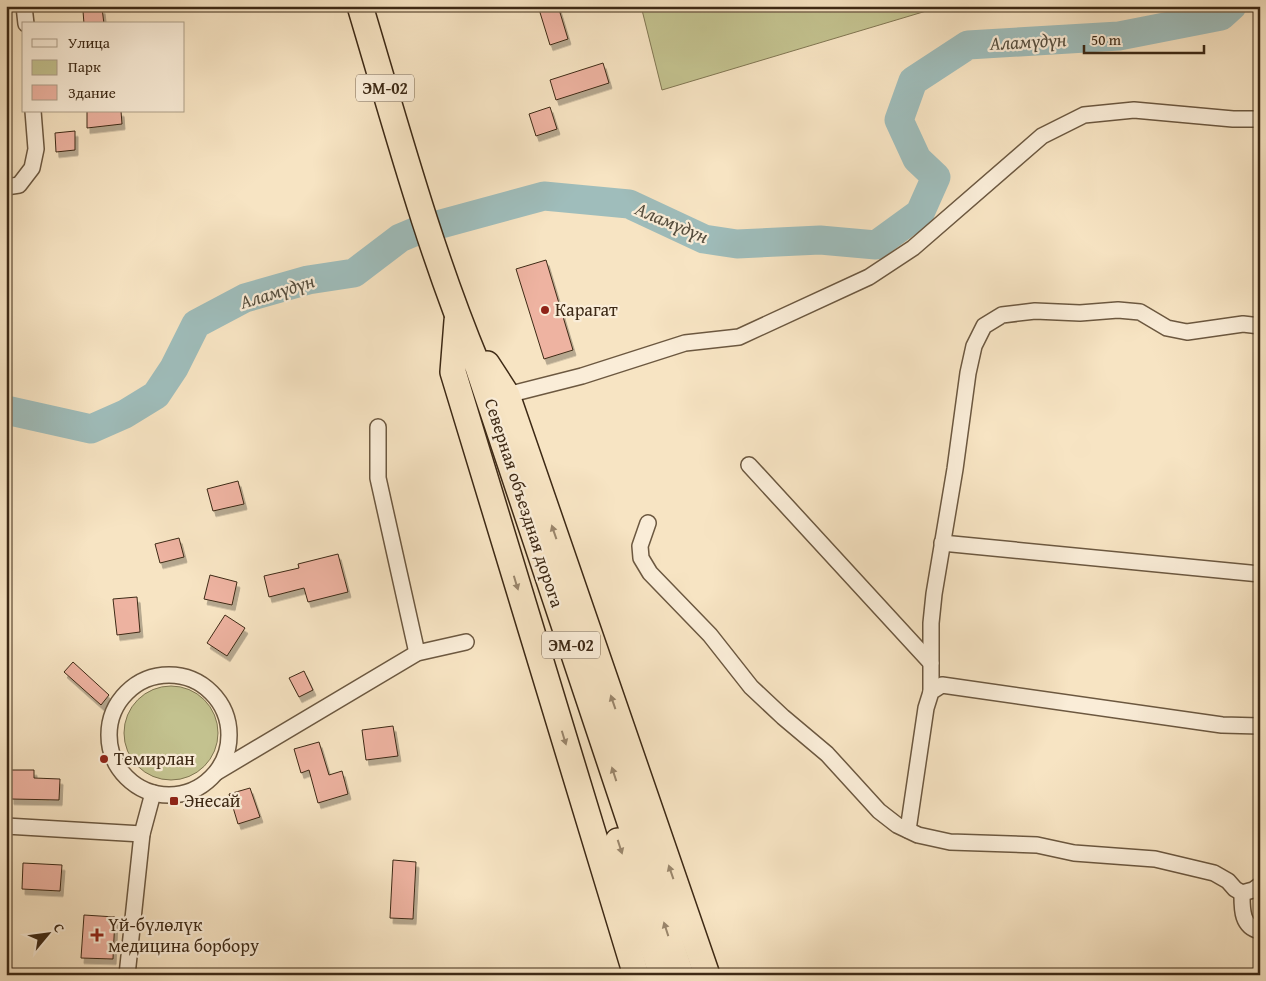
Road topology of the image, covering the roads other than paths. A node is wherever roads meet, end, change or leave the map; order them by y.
1 (24, 6) edge
2 (360, 6) edge
3 (26, 22) edge
4 (33, 112) edge
5 (1260, 119) edge
6 (6, 187) edge
7 (455, 308) junction
8 (1260, 326) edge
9 (507, 395) junction
10 (378, 427) dead end
11 (749, 465) dead end
12 (648, 523) dead end
13 (942, 543) junction
14 (1260, 574) edge
15 (466, 642) dead end
16 (418, 653) junction
17 (931, 663) junction
18 (931, 692) junction
19 (1260, 726) edge
20 (216, 773) junction
21 (153, 793) junction
22 (6, 826) edge
23 (908, 830) junction
24 (142, 834) junction
25 (1260, 885) edge
26 (1242, 893) junction
27 (1260, 931) edge
28 (702, 973) edge
29 (127, 975) edge
30 (636, 975) edge
31 (662, 975) edge

1 - 3 street
2 - 7 highway, Северная объездная дорога / ЭМ-02
4 - 6 street
5 - 9 street
7 - 9 highway
28 -> 7 highway, Северная объездная дорога / ЭМ-02
7 -> 30 highway
7 -> 31 highway, Северная объездная дорога / ЭМ-02
8 - 13 street
28 -> 9 highway
10 - 16 street
11 - 17 street
12 - 23 street
13 - 14 street
13 - 17 street
15 - 16 street
16 - 20 street
17 - 18 street
18 - 19 street
18 - 23 street
20 - 21 street
20 - 21 street
21 - 24 street
22 - 24 street
23 - 26 street
24 - 29 street
25 - 26 street
26 - 27 street

